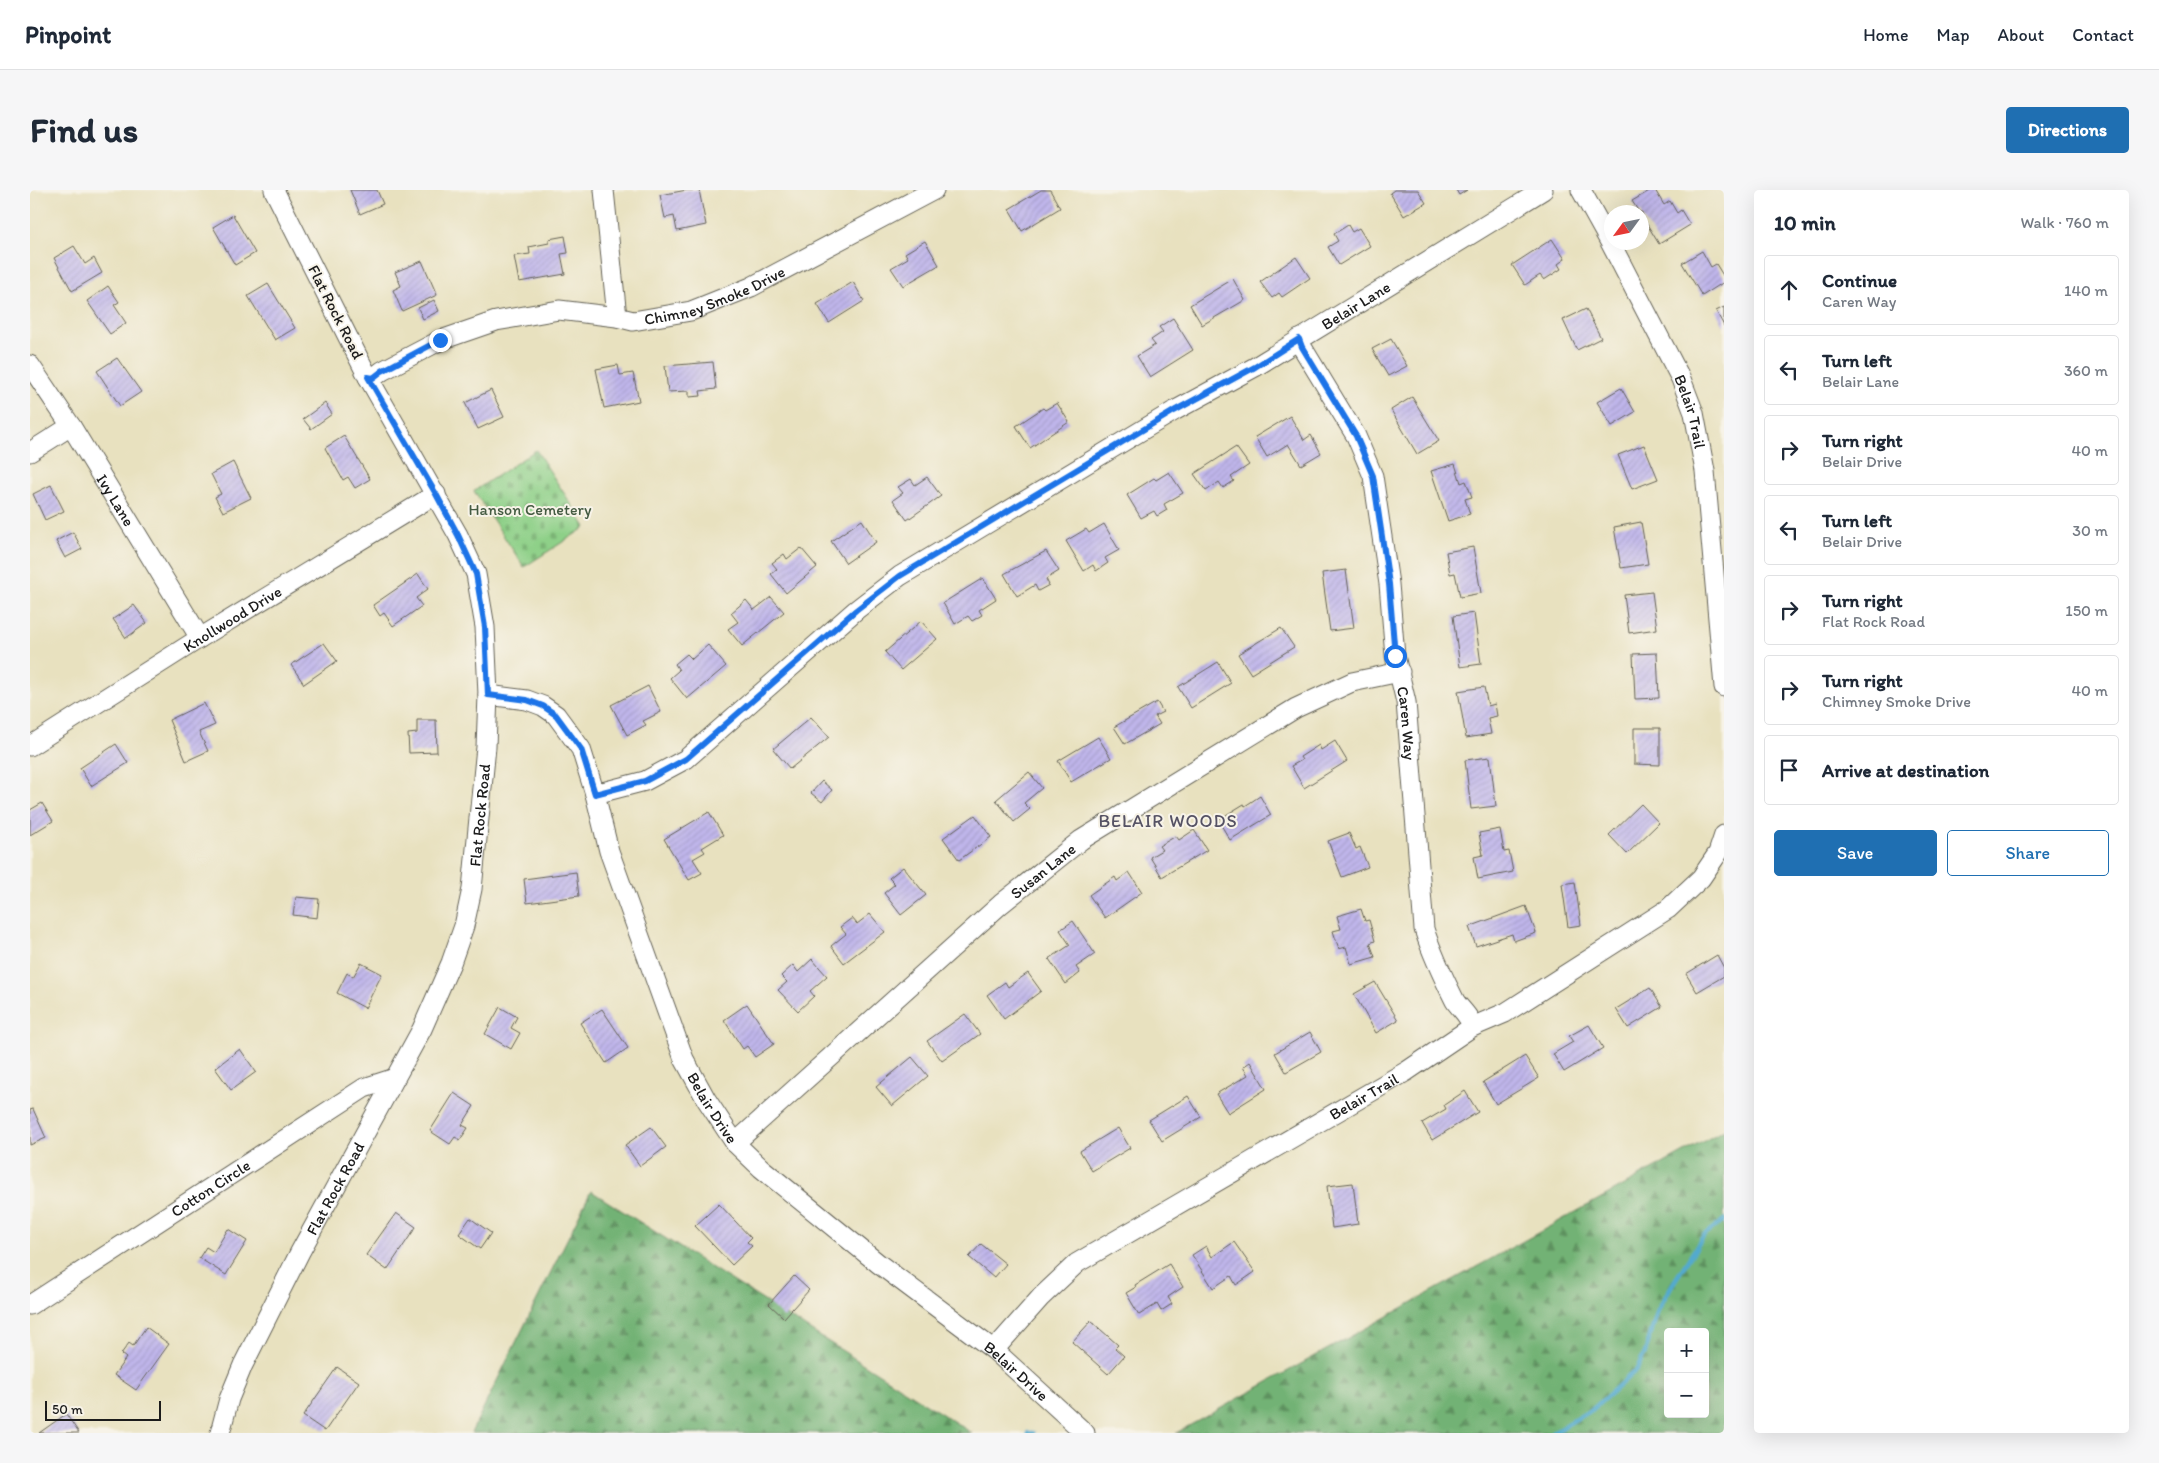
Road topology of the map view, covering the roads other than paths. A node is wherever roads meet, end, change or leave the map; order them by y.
1 (274, 190) edge
2 (604, 190) edge
3 (934, 190) edge
4 (1543, 190) edge
5 (1581, 190) edge
6 (617, 317) junction
7 (1299, 339) junction
8 (30, 365) edge
9 (368, 377) junction
10 (71, 426) junction
11 (30, 452) edge
12 (436, 494) junction
13 (200, 638) junction
14 (1400, 672) junction
15 (1724, 687) edge
16 (488, 695) junction
17 (30, 746) edge
18 (595, 794) junction
19 (1724, 835) edge
20 (1472, 1027) junction
21 (395, 1078) junction
22 (735, 1144) junction
23 (30, 1305) edge
24 (994, 1350) junction
25 (220, 1433) edge
26 (1085, 1433) edge

1 - 9 street, Flat Rock Road
2 - 6 street
3 - 6 street, Chimney Smoke Drive
4 - 7 street, Belair Lane
5 - 15 street, Belair Trail
6 - 9 street, Chimney Smoke Drive
7 - 14 street, Caren Way
7 - 18 street, Belair Lane
8 - 10 street, Ivy Lane
9 - 12 street, Flat Rock Road
10 - 11 street
10 - 13 street, Ivy Lane
12 - 13 street, Knollwood Drive
12 - 16 street, Flat Rock Road
13 - 17 street, Knollwood Drive
14 - 20 street, Caren Way
14 - 22 street, Susan Lane
16 - 18 street, Belair Drive
16 - 21 street, Flat Rock Road
18 - 22 street, Belair Drive
19 - 20 street, Belair Trail
20 - 24 street, Belair Trail
21 - 23 street, Cotton Circle
21 - 25 street, Flat Rock Road
22 - 24 street, Belair Drive
24 - 26 street, Belair Drive

